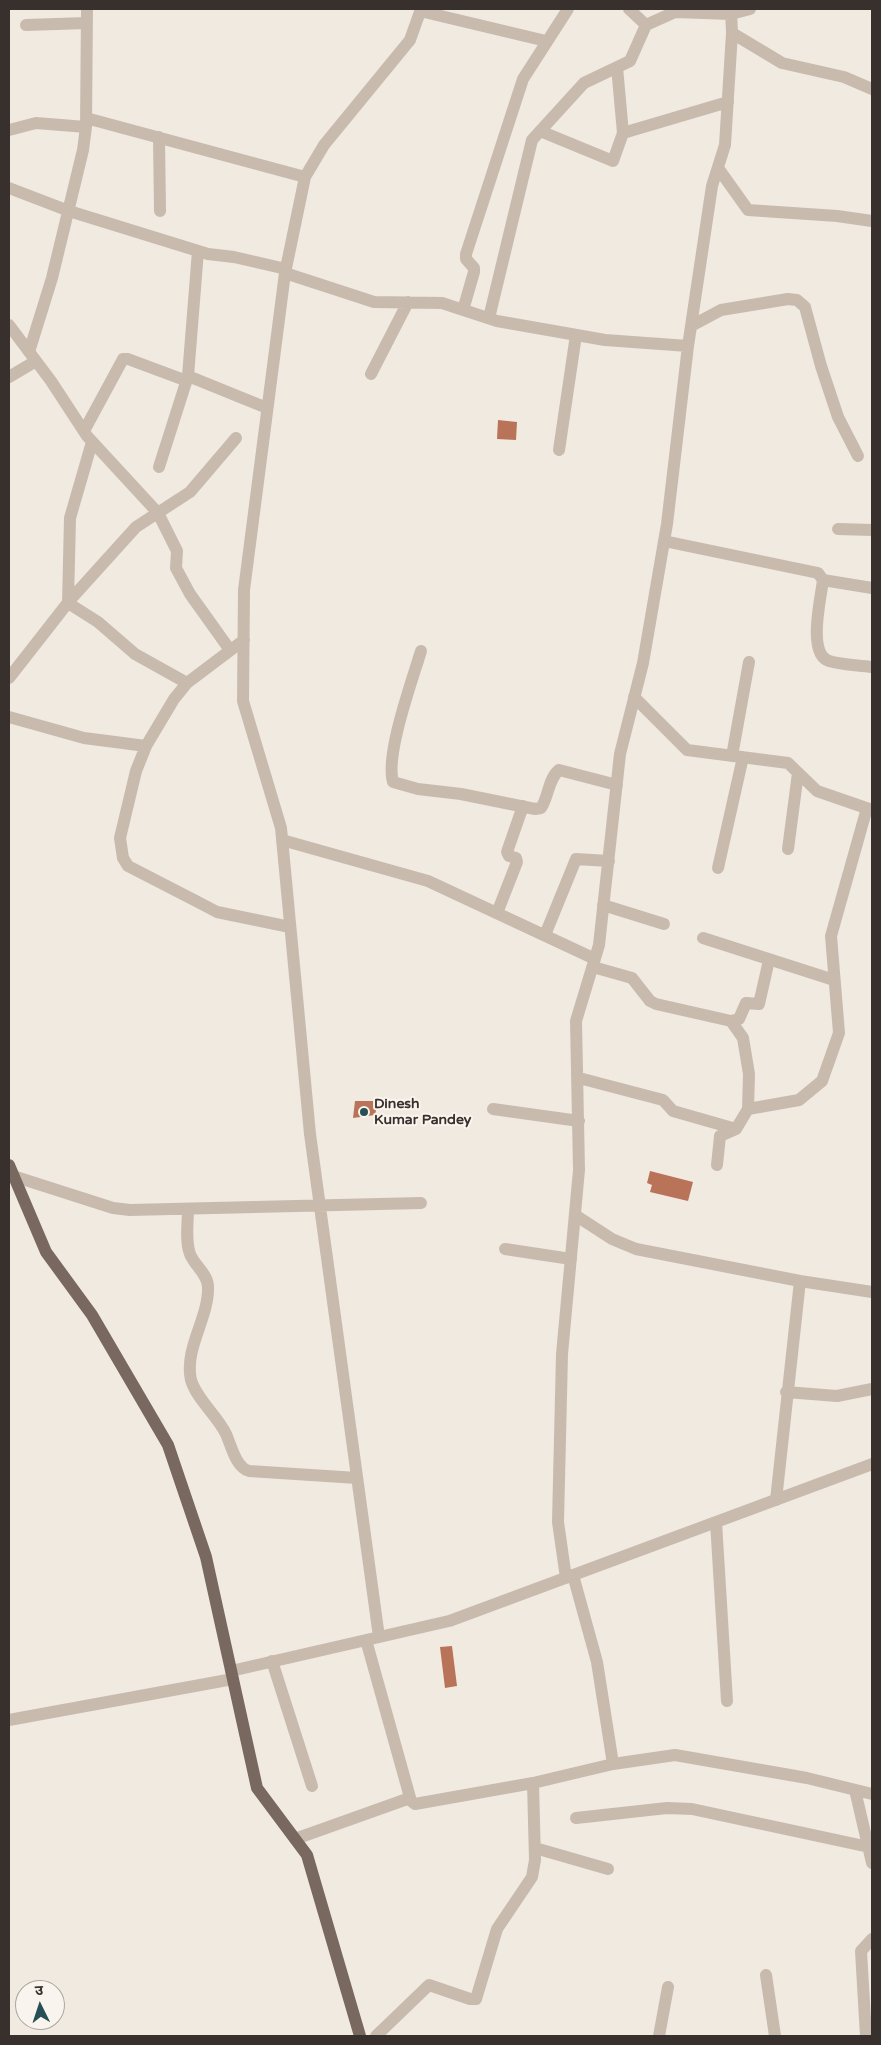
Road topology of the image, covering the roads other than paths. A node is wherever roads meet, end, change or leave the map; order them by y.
1 (87, 9) edge
2 (568, 9) edge
3 (629, 9) edge
4 (750, 9) edge
5 (421, 10) edge
6 (674, 10) edge
7 (731, 11) edge
8 (86, 24) junction
9 (26, 25) dead end
10 (646, 26) junction
11 (732, 33) junction
12 (546, 40) junction
13 (617, 67) junction
14 (872, 88) edge
15 (728, 102) junction
16 (86, 122) junction
17 (9, 130) edge
18 (540, 131) junction
19 (623, 133) junction
20 (159, 137) junction
21 (718, 168) junction
22 (305, 177) junction
23 (9, 188) edge
24 (69, 211) junction
25 (160, 211) dead end
26 (872, 222) edge
27 (198, 251) junction
28 (285, 271) junction
29 (408, 302) junction
30 (464, 310) junction
31 (489, 318) junction
32 (9, 325) edge
33 (691, 326) junction
34 (576, 335) junction
35 (688, 346) junction
36 (32, 356) junction
37 (372, 374) dead end
38 (9, 378) edge
39 (187, 378) junction
40 (267, 408) junction
41 (84, 431) junction
42 (236, 438) dead end
43 (92, 442) junction
44 (560, 450) dead end
45 (858, 456) dead end
46 (159, 467) dead end
47 (158, 513) junction
48 (838, 529) dead end
49 (872, 530) edge
50 (664, 541) junction
51 (823, 580) junction
52 (872, 588) edge
53 (68, 603) junction
54 (244, 640) junction
55 (230, 650) junction
56 (421, 651) dead end
57 (749, 662) dead end
58 (872, 667) edge
59 (9, 678) edge
60 (187, 684) junction
61 (634, 697) junction
62 (9, 717) edge
63 (146, 746) junction
64 (737, 757) junction
65 (798, 773) junction
66 (617, 785) junction
67 (523, 806) junction
68 (869, 809) edge
69 (282, 840) junction
70 (788, 849) dead end
71 (609, 861) junction
72 (718, 868) dead end
73 (603, 905) junction
74 (497, 913) junction
75 (664, 924) dead end
76 (290, 927) junction
77 (545, 935) junction
78 (703, 938) dead end
79 (769, 960) junction
80 (594, 963) junction
81 (834, 980) junction
82 (731, 1021) junction
83 (579, 1078) junction
84 (493, 1109) dead end
85 (748, 1109) junction
86 (579, 1121) junction
87 (736, 1129) junction
88 (717, 1165) dead end
89 (11, 1171) edge
90 (421, 1202) dead end
91 (320, 1206) junction
92 (188, 1209) junction
93 (575, 1215) junction
94 (505, 1249) dead end
95 (571, 1259) junction
96 (800, 1281) junction
97 (872, 1292) edge
98 (872, 1389) edge
99 (786, 1392) junction
100 (872, 1464) edge
101 (357, 1478) junction
102 (776, 1500) junction
103 (716, 1522) junction
104 (569, 1576) junction
105 (379, 1637) junction
106 (366, 1640) junction
107 (272, 1662) junction
108 (232, 1675) junction
109 (726, 1701) dead end
110 (9, 1720) edge
111 (612, 1764) junction
112 (532, 1783) junction
113 (312, 1786) dead end
114 (855, 1790) junction
115 (872, 1794) edge
116 (410, 1798) junction
117 (576, 1818) dead end
118 (295, 1839) junction
119 (868, 1847) junction
120 (535, 1848) junction
121 (872, 1863) edge
122 (608, 1869) dead end
123 (872, 1939) edge
124 (766, 1975) dead end
125 (668, 1987) dead end
126 (360, 2036) edge
127 (376, 2036) edge
128 (659, 2036) edge
129 (775, 2036) edge
130 (866, 2036) edge

1 - 8 street
2 - 12 street
3 - 10 street
4 - 7 street
5 - 12 street
5 - 22 street
6 - 7 street
6 - 10 street
7 - 11 street
8 - 9 street
8 - 16 street
10 - 13 street
11 - 14 street
11 - 15 street
12 - 30 street
13 - 18 street
13 - 19 street
15 - 19 street
15 - 21 street
16 - 17 street
16 - 20 street
16 - 24 street
18 - 19 street
18 - 31 street
20 - 22 street
20 - 25 street
21 - 26 street
21 - 33 street
22 - 28 street
23 - 24 street
24 - 27 street
24 - 36 street
27 - 28 street
27 - 39 street
28 - 29 street
28 - 40 street
29 - 30 street
29 - 37 street
30 - 31 street
31 - 34 street
32 - 36 street
33 - 35 street
33 - 45 street
34 - 35 street
34 - 44 street
35 - 50 street
36 - 38 street
36 - 41 street
39 - 40 street
39 - 41 street
39 - 46 street
40 - 54 street
41 - 43 street
42 - 47 street
43 - 47 street
43 - 53 street
47 - 53 street
47 - 55 street
48 - 49 street
50 - 51 street
50 - 61 street
51 - 52 street
51 - 58 street
53 - 59 street
53 - 60 street
54 - 55 street
54 - 69 street
55 - 60 street
56 - 67 street
57 - 64 street
60 - 63 street
61 - 64 street
61 - 66 street
62 - 63 street
63 - 76 street
64 - 65 street
64 - 72 street
65 - 68 street
65 - 70 street
66 - 67 street
66 - 71 street
67 - 74 street
68 - 81 street
69 - 74 street
69 - 76 street
71 - 73 street
71 - 77 street
73 - 75 street
73 - 80 street
74 - 77 street
76 - 91 street
77 - 80 street
78 - 79 street
79 - 81 street
79 - 82 street
80 - 82 street
80 - 83 street
81 - 85 street
82 - 85 street
83 - 86 street
83 - 87 street
84 - 86 street
85 - 87 street
86 - 93 street
87 - 88 street
89 - 92 street
89 - 108 main road
90 - 91 street
91 - 92 street
91 - 101 street
92 - 101 street
93 - 95 street
93 - 96 street
94 - 95 street
95 - 104 street
96 - 97 street
96 - 99 street
98 - 99 street
99 - 102 street
100 - 102 street
101 - 105 street
102 - 103 street
103 - 104 street
103 - 109 street
104 - 105 street
104 - 111 street
105 - 106 street
106 - 107 street
106 - 116 street
107 - 108 street
107 - 113 street
108 - 110 street
108 - 118 main road
111 - 112 street
111 - 114 street
112 - 116 street
112 - 120 street
114 - 115 street
114 - 119 street
116 - 118 street
117 - 119 street
118 - 126 main road
119 - 121 street
120 - 122 street
120 - 127 street
123 - 130 street
124 - 129 street
125 - 128 street

